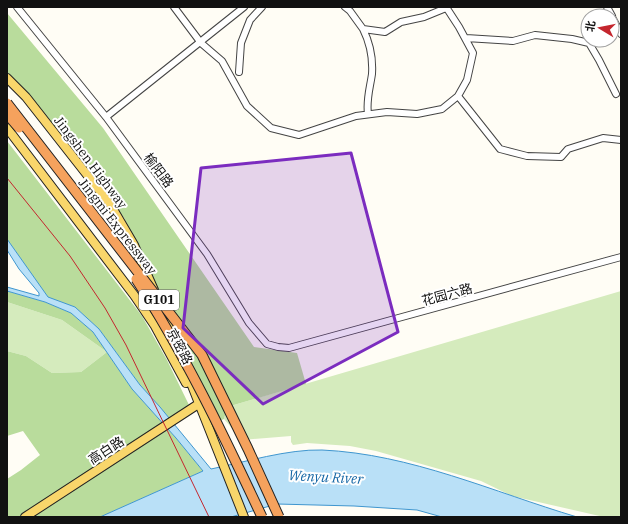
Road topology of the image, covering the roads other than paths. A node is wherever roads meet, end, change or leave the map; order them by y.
1 (17, 7) edge
2 (174, 7) edge
3 (244, 7) edge
4 (262, 7) edge
5 (345, 7) edge
6 (446, 8) edge
7 (363, 29) junction
8 (466, 38) dead end
9 (201, 43) junction
10 (239, 72) dead end
11 (7, 78) edge
12 (616, 94) dead end
13 (458, 96) junction
14 (7, 103) edge
15 (7, 114) edge
16 (368, 114) junction
17 (106, 117) junction
18 (7, 128) edge
19 (621, 140) edge
20 (621, 257) edge
21 (278, 347) joint
22 (198, 404) junction
23 (215, 448) junction
24 (26, 517) edge
25 (239, 517) edge
26 (244, 517) edge
27 (262, 517) edge
28 (279, 517) edge

1 - 17 street, 榆阳路
2 - 9 street
3 - 9 street
4 - 10 street
5 - 7 street
6 - 7 street
6 - 13 street
7 - 16 street
8 - 12 street
9 - 16 street
9 - 17 street
11 - 22 main road, Jingshen Highway / G101
13 - 16 street
13 - 19 street
14 - 28 highway, Jingmi Expressway / G101, bridge
15 - 27 highway, Jingmi Expressway / G101, bridge
17 - 21 street, 榆阳路
18 - 22 main road, 京密路 / G101
20 - 21 street, 花园六路
22 - 23 main road, Jingshen Highway / G101
22 - 24 main road, 高白路
23 - 25 main road, G101
23 - 26 main road

